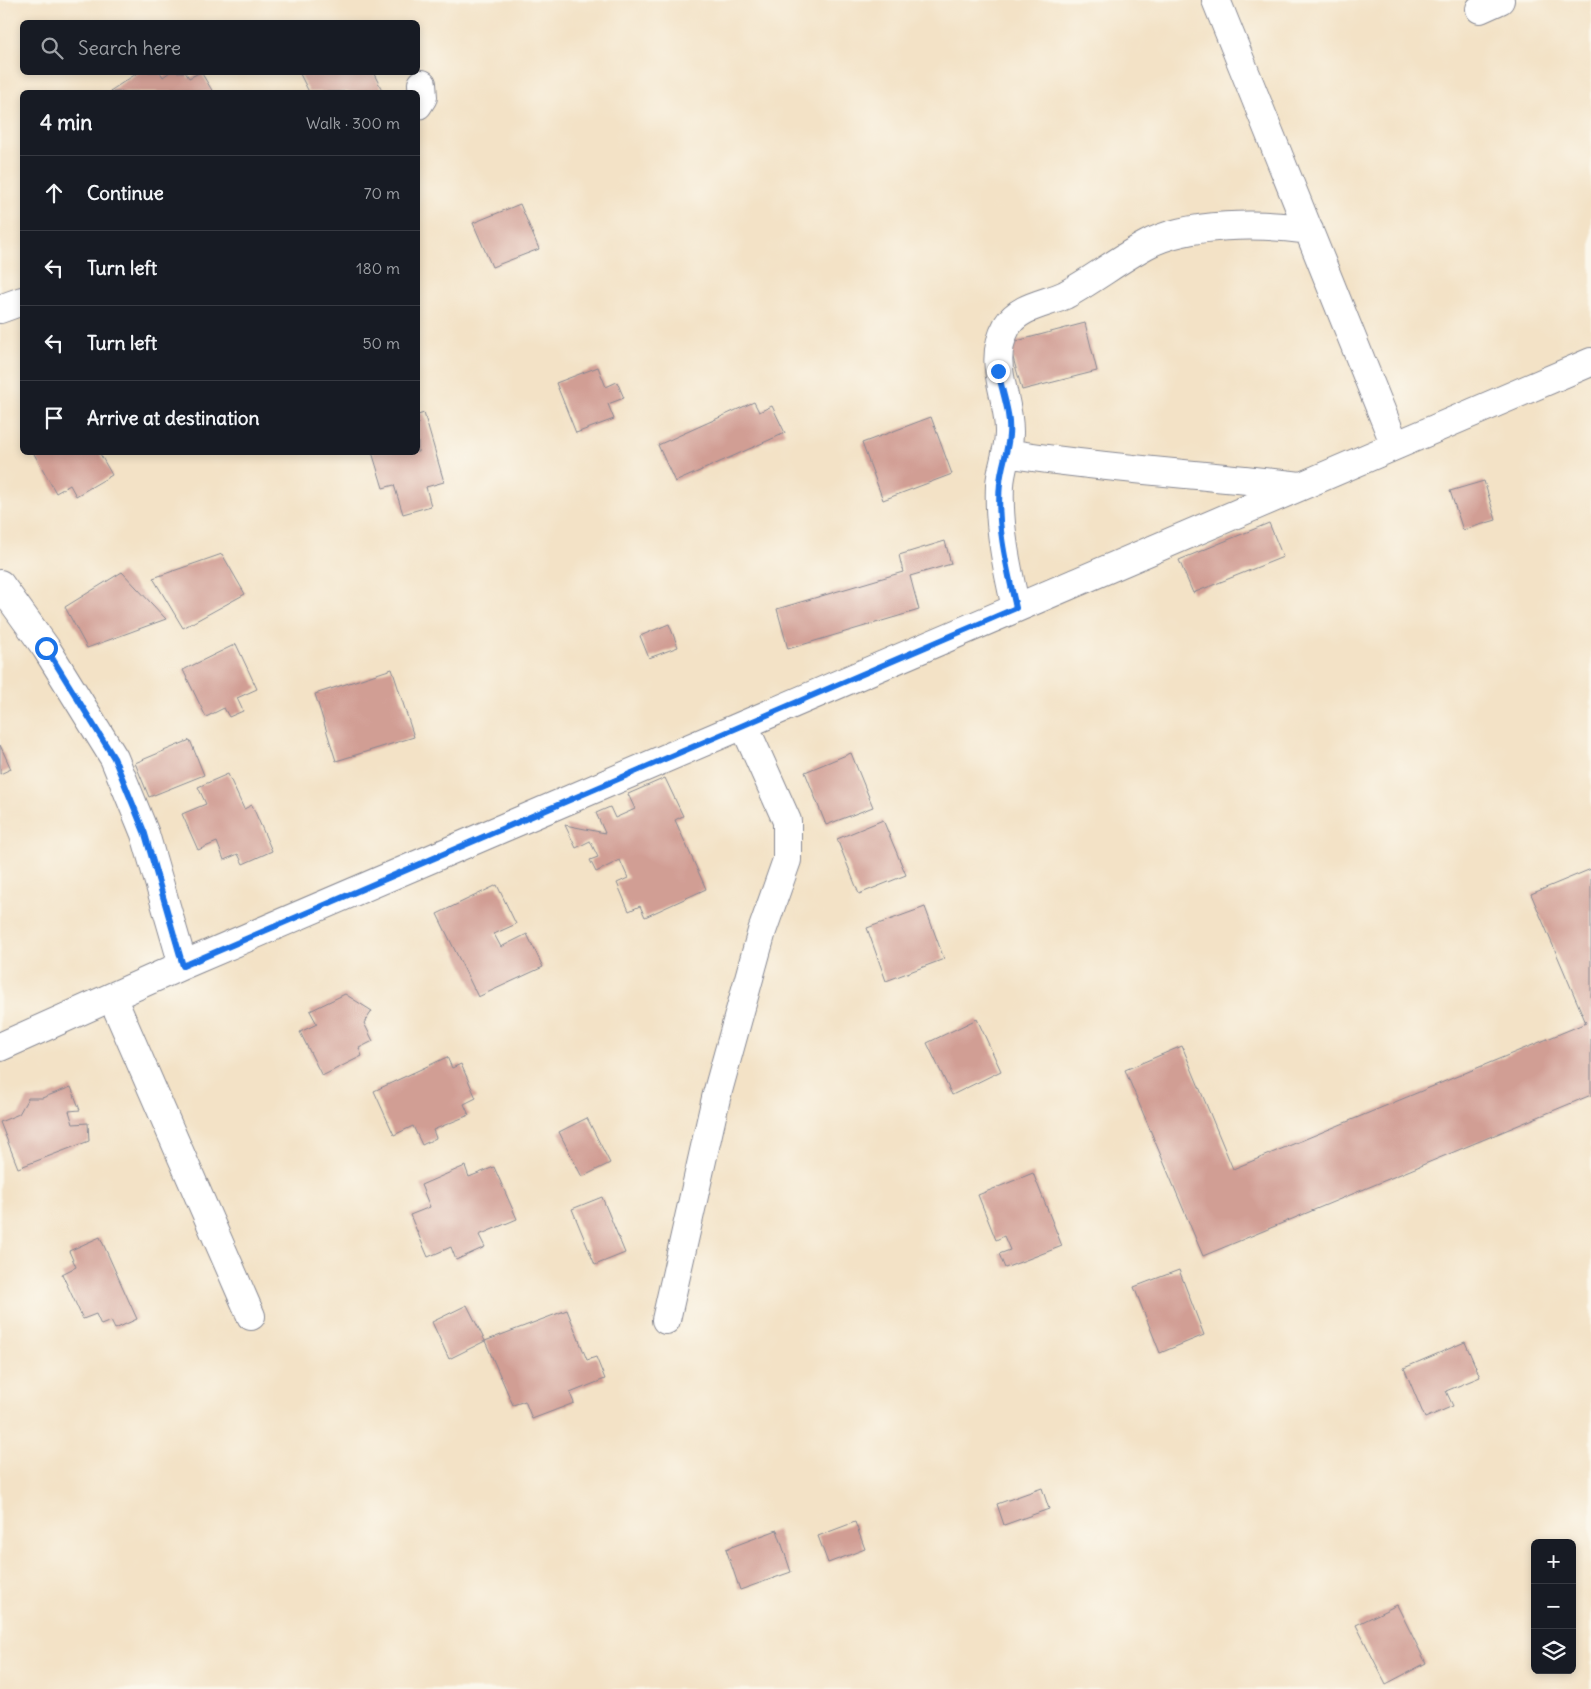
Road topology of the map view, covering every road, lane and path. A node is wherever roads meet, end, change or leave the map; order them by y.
1 (1216, 0) edge
2 (1309, 230) junction
3 (20, 302) edge
4 (0, 309) edge
5 (1591, 362) edge
6 (1395, 445) junction
7 (1006, 453) junction
8 (1300, 486) junction
9 (0, 584) edge
10 (1016, 608) junction
11 (744, 725) junction
12 (183, 966) junction
13 (112, 997) junction
14 (0, 1046) edge
15 (251, 1316) dead end
16 (666, 1320) dead end

1 - 2 street
2 - 6 street
2 - 7 street
3 - 4 street
5 - 6 street
6 - 8 street
7 - 8 street
7 - 10 street
8 - 10 street
9 - 12 street
10 - 11 street
11 - 12 street
11 - 16 street
12 - 13 street
13 - 14 street
13 - 15 street

